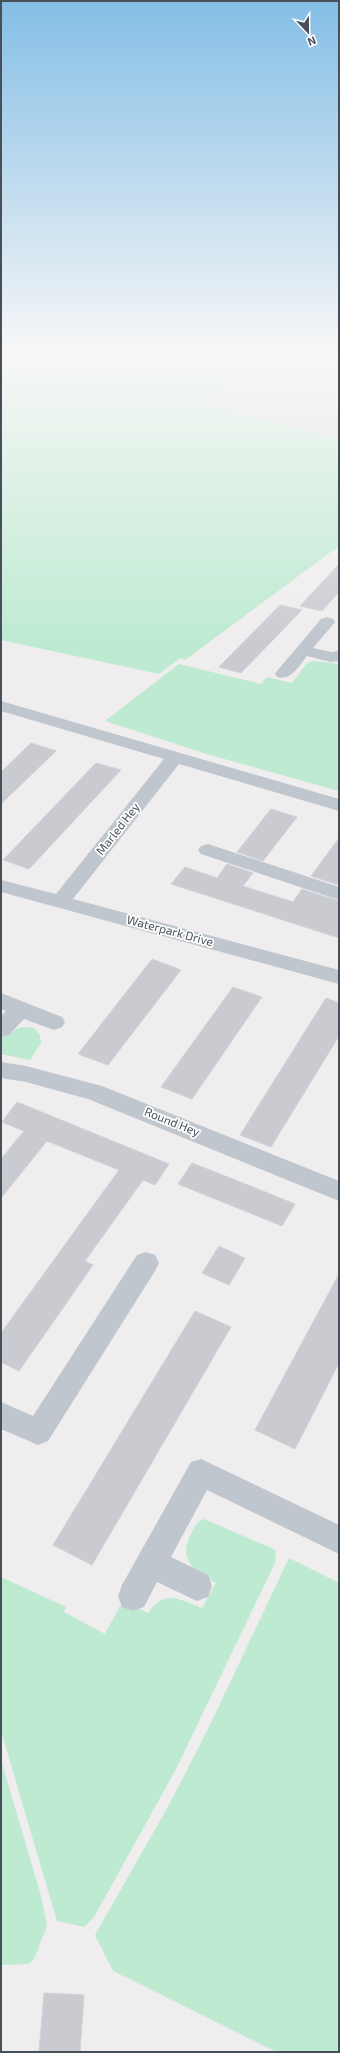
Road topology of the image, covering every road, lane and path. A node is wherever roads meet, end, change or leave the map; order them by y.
1 (328, 622) dead end
2 (303, 650) junction
3 (339, 656) edge
4 (283, 674) dead end
5 (9, 708) edge
6 (1, 723) edge
7 (174, 757) junction
8 (339, 805) edge
9 (208, 850) dead end
10 (1, 886) edge
11 (339, 894) edge
12 (61, 901) junction
13 (339, 977) edge
14 (1, 1000) edge
15 (21, 1009) junction
16 (54, 1022) dead end
17 (1, 1029) edge
18 (1, 1070) edge
19 (339, 1191) edge
20 (146, 1263) dead end
21 (1, 1415) edge
22 (339, 1540) edge
23 (151, 1563) junction
24 (197, 1586) dead end
25 (133, 1596) dead end

1 - 2 street
2 - 3 street
2 - 4 street
5 - 6 street
5 - 7 street
7 - 8 street
7 - 12 street, Marled Hey
9 - 11 street
10 - 12 street, Waterpark Drive
12 - 13 street, Waterpark Drive
14 - 15 street
15 - 16 street
15 - 17 street
18 - 19 street, Round Hey
20 - 21 street
22 - 23 street
23 - 24 street
23 - 25 street

